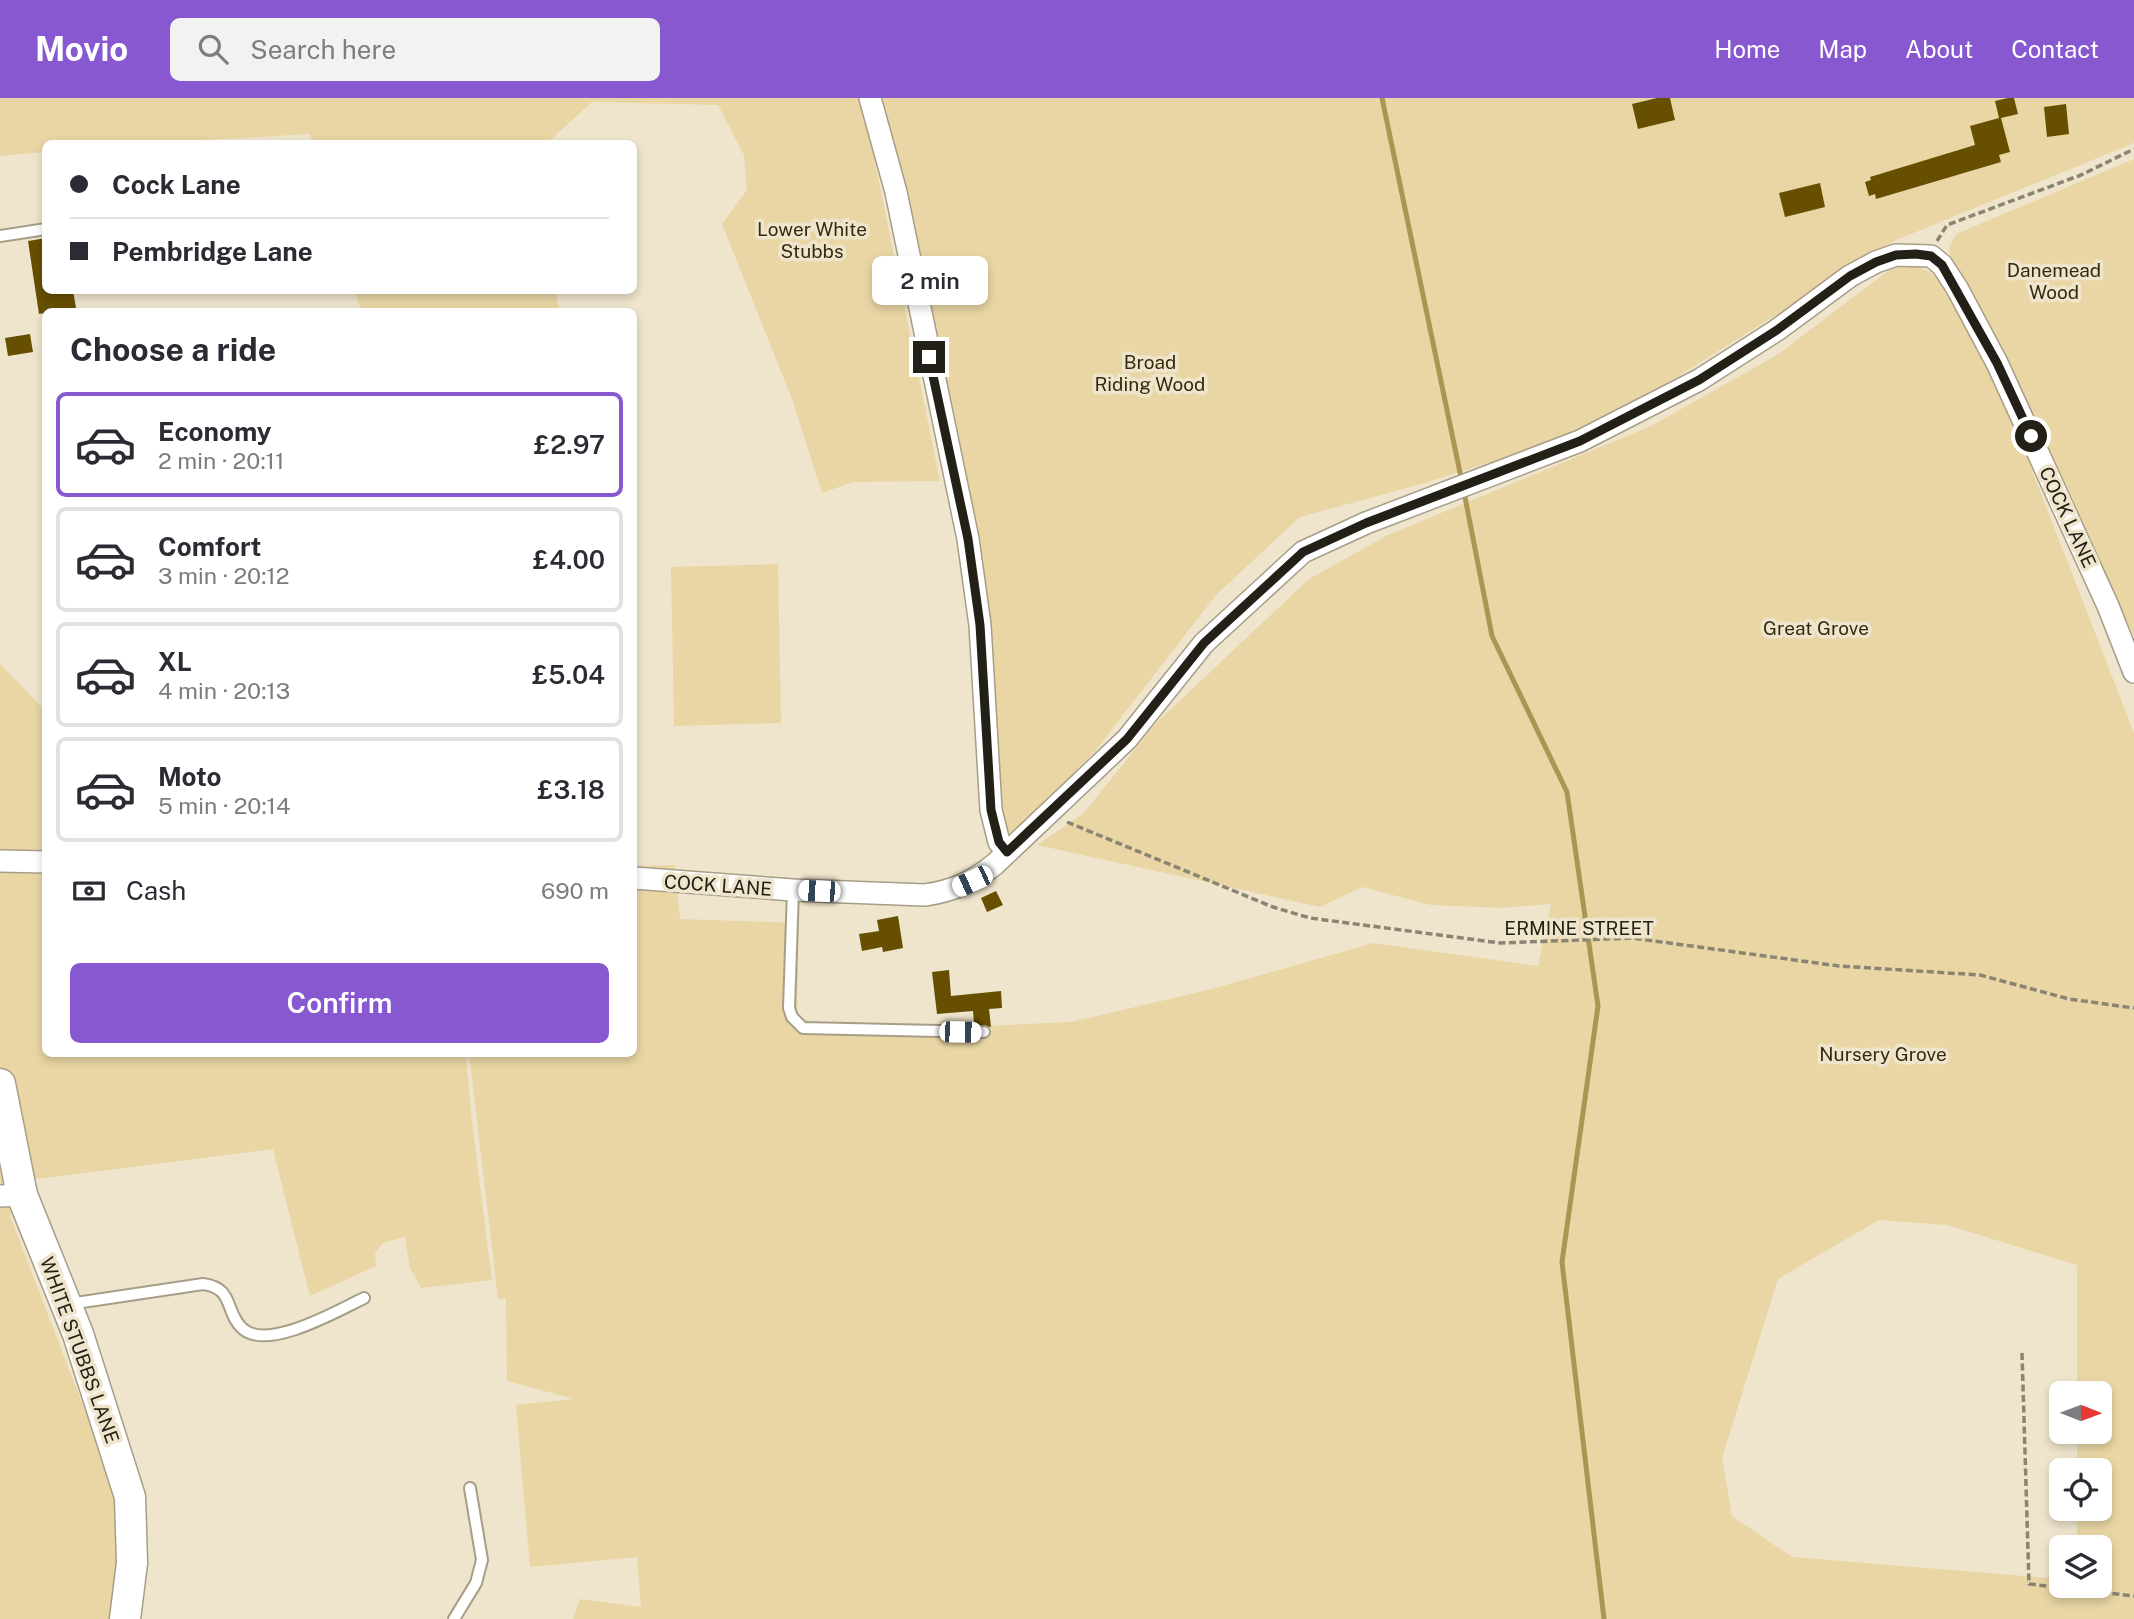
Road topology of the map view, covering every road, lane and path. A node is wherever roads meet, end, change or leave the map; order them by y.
1 (870, 98) edge
2 (2134, 149) edge
3 (42, 230) edge
4 (0, 236) edge
5 (1931, 256) junction
6 (2134, 672) edge
7 (1039, 824) junction
8 (1007, 852) junction
9 (0, 861) edge
10 (42, 862) edge
11 (637, 878) edge
12 (793, 890) junction
13 (2134, 1008) edge
14 (984, 1032) dead end
15 (0, 1084) edge
16 (11, 1195) edge
17 (364, 1298) dead end
18 (66, 1305) junction
19 (2022, 1353) dead end
20 (470, 1488) dead end
21 (2134, 1596) edge
22 (125, 1619) edge
23 (454, 1619) edge

1 - 8 street
2 - 5 path
3 - 4 lane
5 - 6 street, COCK LANE
5 - 7 street, COCK LANE
7 - 8 street, COCK LANE
7 - 13 path, ERMINE STREET
8 - 12 street, COCK LANE
9 - 10 street
11 - 12 street, COCK LANE
12 - 14 lane
15 - 16 street, WHITE STUBBS LANE
16 - 18 street, WHITE STUBBS LANE
17 - 18 lane
18 - 22 street, WHITE STUBBS LANE
19 - 21 path
20 - 23 lane

